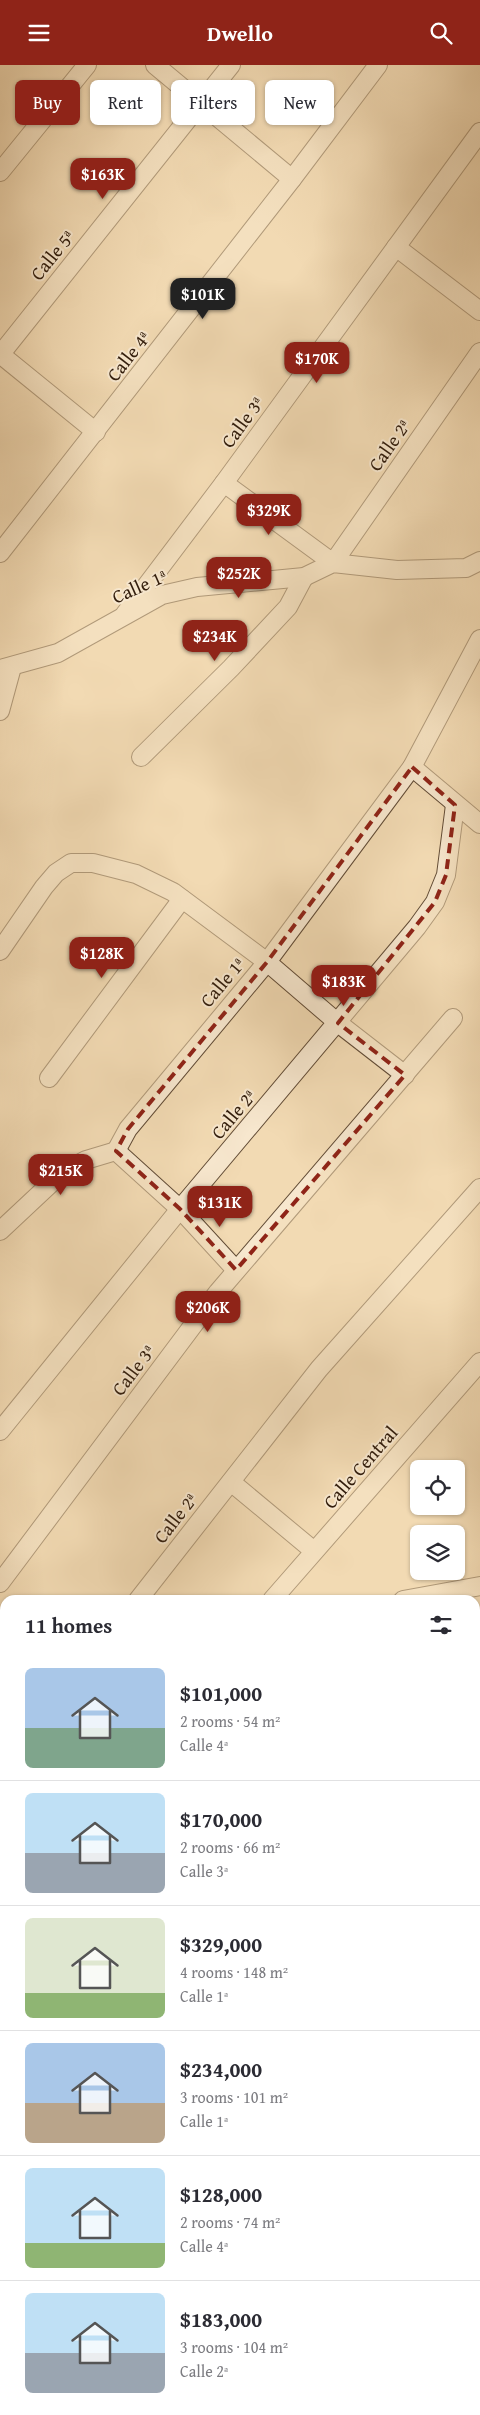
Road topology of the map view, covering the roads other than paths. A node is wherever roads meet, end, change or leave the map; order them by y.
1 (87, 65) edge
2 (155, 65) edge
3 (231, 65) edge
4 (378, 65) edge
5 (173, 80) edge
6 (219, 80) edge
7 (184, 125) edge
8 (226, 125) edge
9 (480, 132) edge
10 (0, 172) edge
11 (292, 179) junction
12 (396, 247) junction
13 (480, 311) edge
14 (480, 352) edge
15 (0, 354) edge
16 (96, 432) junction
17 (224, 483) junction
18 (0, 553) edge
19 (480, 561) edge
20 (333, 563) junction
21 (304, 577) junction
22 (125, 614) junction
23 (480, 639) edge
24 (6, 668) edge
25 (0, 711) edge
26 (141, 757) dead end
27 (412, 767) junction
28 (455, 805) junction
29 (480, 824) edge
30 (182, 899) junction
31 (0, 951) edge
32 (267, 961) junction
33 (453, 1018) dead end
34 (338, 1023) junction
35 (405, 1075) junction
36 (49, 1078) dead end
37 (116, 1151) junction
38 (480, 1188) edge
39 (180, 1209) junction
40 (0, 1231) edge
41 (236, 1270) junction
42 (480, 1362) edge
43 (0, 1431) edge
44 (231, 1482) junction
45 (314, 1551) junction
46 (0, 1583) edge
47 (480, 1585) edge
48 (142, 1595) edge
49 (276, 1595) edge
50 (429, 1595) edge

1 - 10 street
2 - 5 street
3 - 6 street, Calle 5ª
4 - 11 street, Calle 4ª
7 - 15 street, Calle 5ª
8 - 11 street
9 - 12 street, Calle 3ª
11 - 16 street, Calle 4ª
12 - 13 street
12 - 17 street, Calle 3ª
14 - 20 street, Calle 2ª
15 - 16 street
16 - 18 street, Calle 4ª
17 - 20 street
17 - 22 street, Calle 3ª
19 - 20 street
20 - 21 street, Calle 1ª
21 - 22 street, Calle 1ª
21 - 26 street
22 - 24 street, Calle 1ª
23 - 27 street, Calle 1ª
24 - 25 street
27 - 28 street
27 - 32 street, Calle 1ª
28 - 29 street
28 - 34 street, Calle 2ª
30 - 31 street
30 - 32 street
30 - 36 street
32 - 34 street
32 - 37 street, Calle 1ª
33 - 35 street, Calle 3ª
34 - 35 street
34 - 39 street, Calle 2ª
35 - 41 street, Calle 3ª
37 - 39 street
37 - 40 street
38 - 44 street, Calle 2ª
39 - 41 street
39 - 43 street, Calle 2ª
41 - 46 street, Calle 3ª
42 - 45 street, Calle Central
44 - 45 street
44 - 48 street, Calle 2ª
45 - 49 street, Calle Central
47 - 50 street

